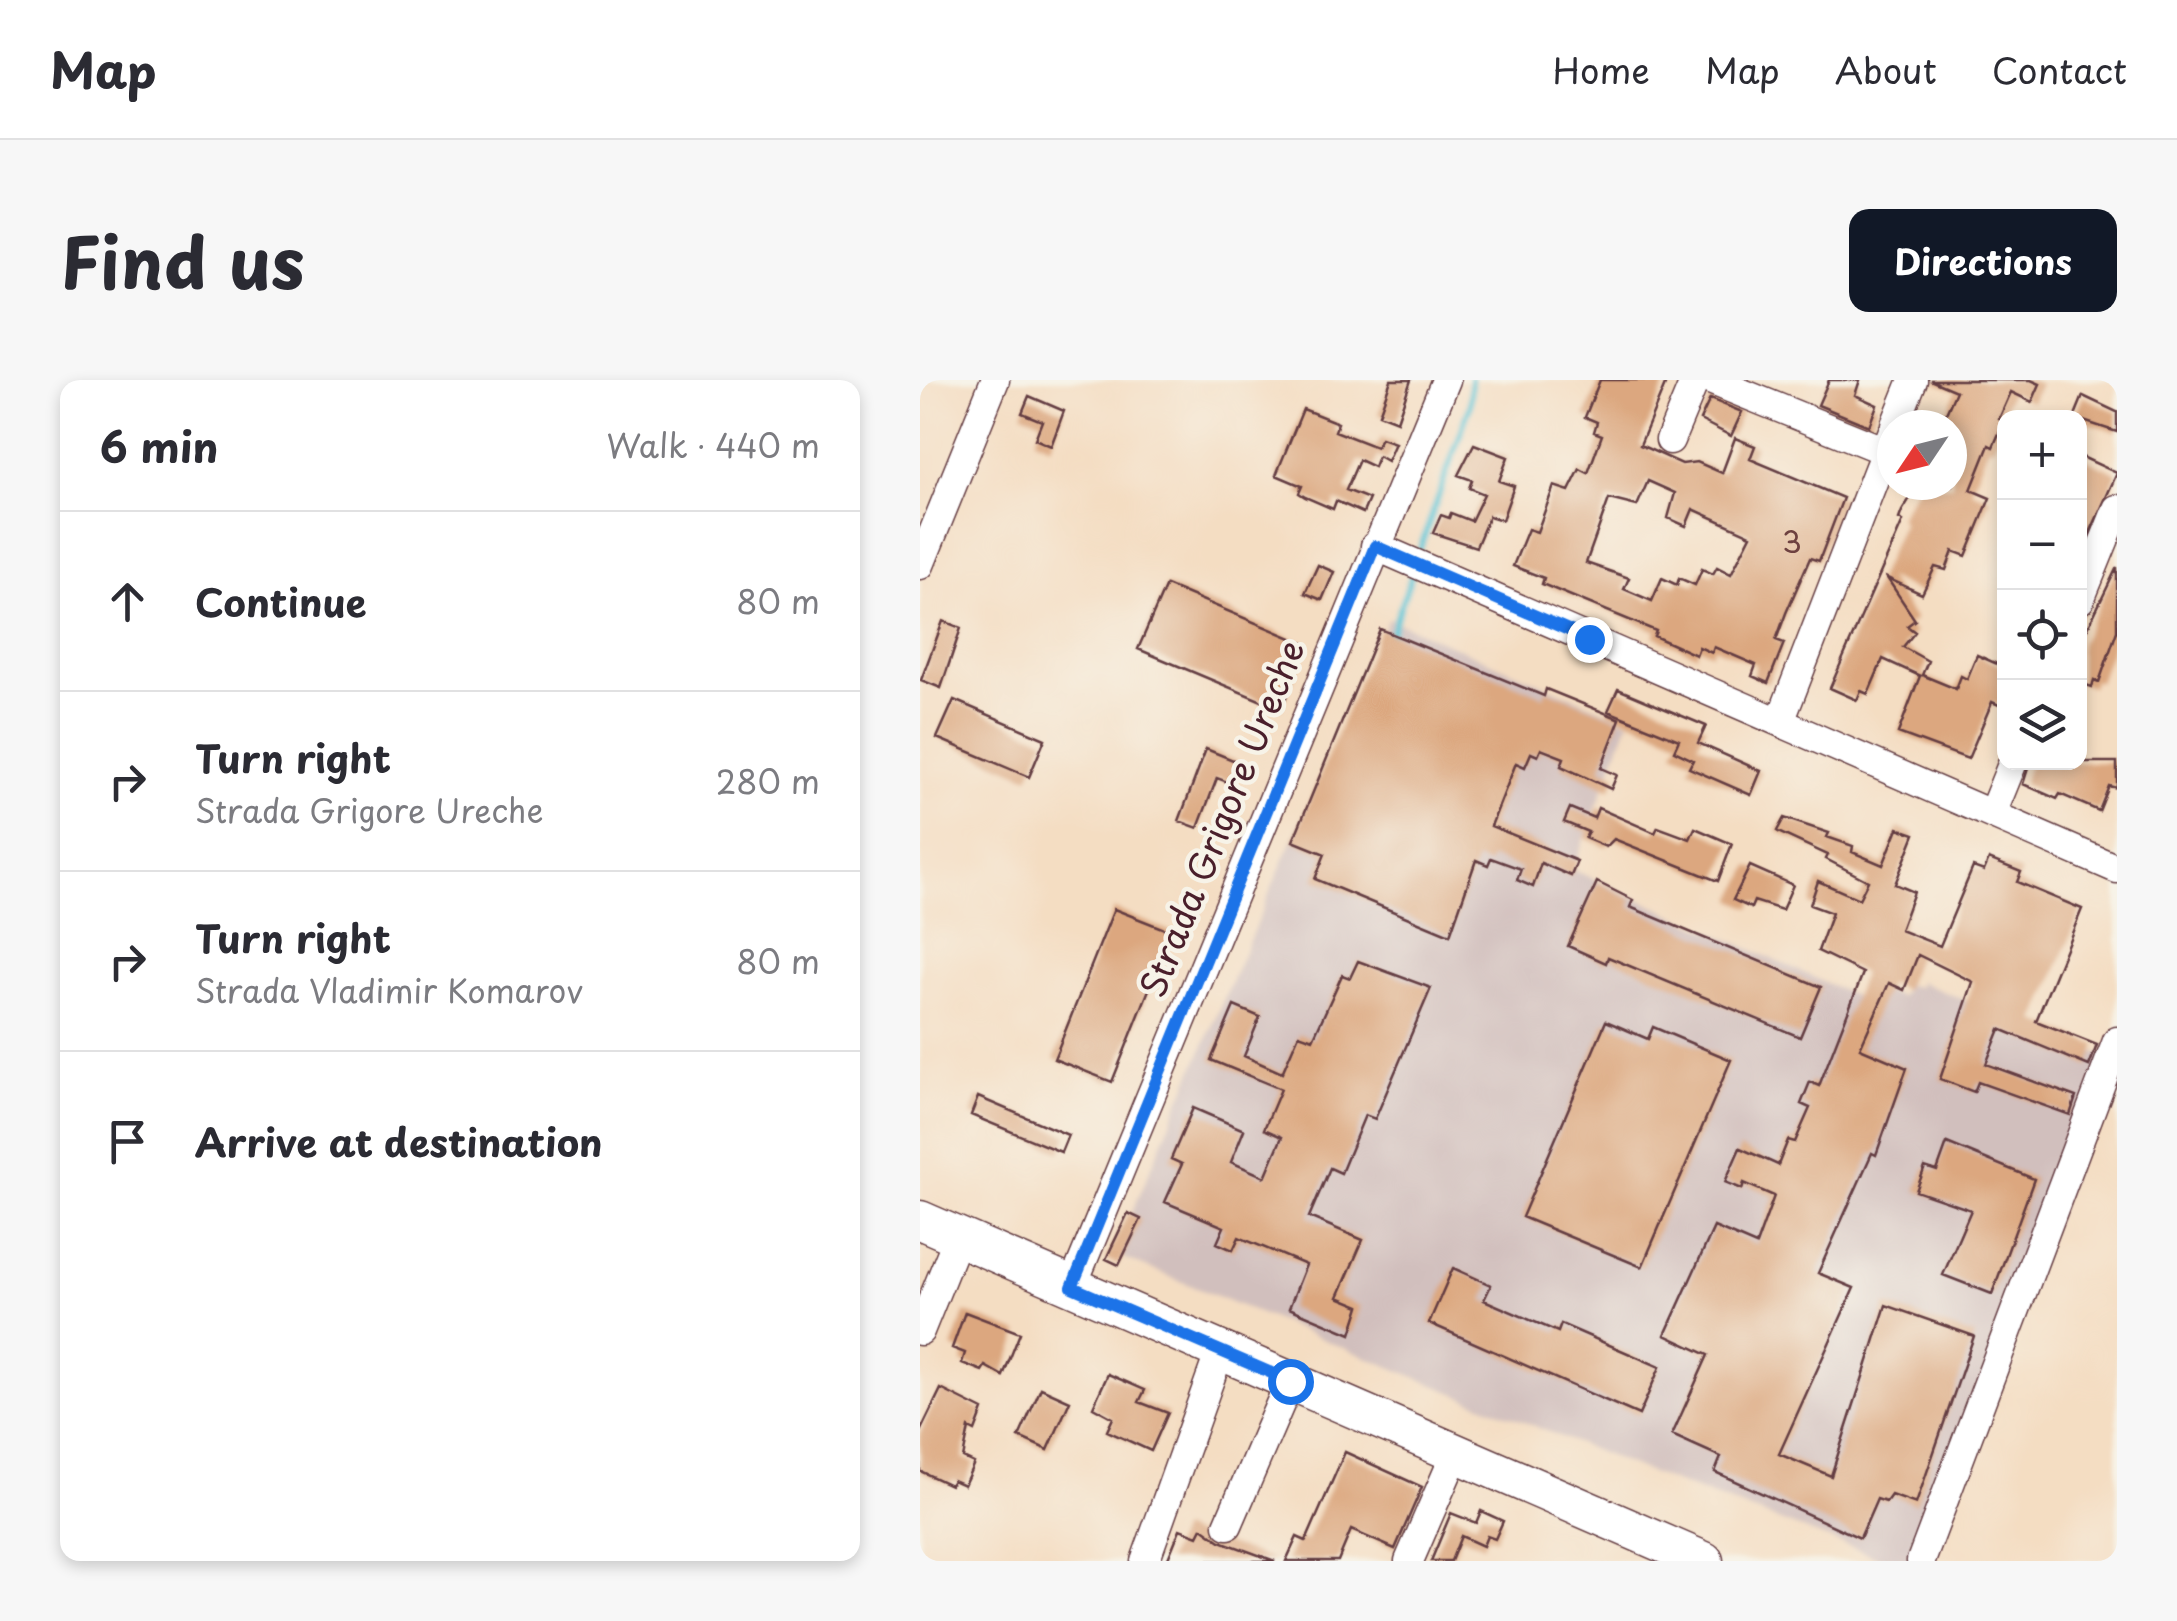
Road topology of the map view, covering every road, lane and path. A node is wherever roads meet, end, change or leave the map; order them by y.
1 (995, 380) edge
2 (1446, 380) edge
3 (1695, 380) edge
4 (1710, 380) edge
5 (1913, 380) edge
6 (1901, 410) edge
7 (1877, 432) edge
8 (1670, 440) dead end
9 (1877, 472) edge
10 (2117, 509) edge
11 (1375, 546) junction
12 (920, 565) edge
13 (2084, 590) edge
14 (1780, 722) junction
15 (2010, 770) edge
16 (1992, 814) junction
17 (2117, 870) edge
18 (2117, 1041) edge
19 (920, 1220) edge
20 (953, 1249) junction
21 (920, 1270) edge
22 (1072, 1287) junction
23 (920, 1331) edge
24 (1220, 1350) junction
25 (1290, 1381) junction
26 (1455, 1455) junction
27 (1228, 1525) dead end
28 (1146, 1561) edge
29 (1409, 1561) edge
30 (1704, 1561) edge
31 (1921, 1561) edge

1 - 12 street
2 - 11 street, Strada Grigore Ureche
3 - 8 street
4 - 7 street
5 - 6 street
9 - 14 street
10 - 13 street
11 - 14 street
11 - 22 street, Strada Grigore Ureche
14 - 16 street
15 - 16 street
16 - 17 street
18 - 31 street
19 - 20 main road
20 - 21 street
20 - 22 main road
20 - 23 street
22 - 24 main road
24 - 25 main road
24 - 28 street
25 - 26 main road
25 - 27 street
26 - 29 street
26 - 30 main road

